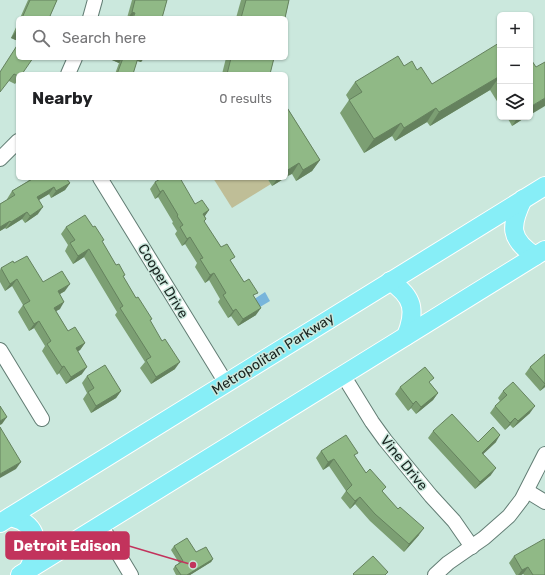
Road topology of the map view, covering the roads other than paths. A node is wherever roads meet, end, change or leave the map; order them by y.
1 (95, 0) edge
2 (91, 16) edge
3 (74, 60) edge
4 (69, 72) edge
5 (16, 143) edge
6 (0, 159) edge
7 (101, 180) edge
8 (545, 186) edge
9 (523, 199) junction
10 (540, 253) edge
11 (390, 281) junction
12 (406, 336) junction
13 (0, 350) edge
14 (343, 375) junction
15 (226, 383) junction
16 (42, 419) dead end
17 (545, 454) edge
18 (527, 491) junction
19 (545, 502) edge
20 (5, 520) edge
21 (101, 525) junction
22 (472, 547) junction
23 (24, 573) edge
24 (131, 575) edge
25 (436, 575) edge

1 - 2 street
3 - 4 street
5 - 6 street
7 - 15 street, Cooper Drive
8 - 9 main road, Metropolitan Parkway
9 - 10 main road
9 - 11 main road, Metropolitan Parkway
10 - 12 main road
11 - 12 main road
11 - 15 main road, Metropolitan Parkway
12 - 14 main road
13 - 16 street
14 - 21 main road
14 - 22 street, Vine Drive
15 - 20 main road, Metropolitan Parkway
17 - 18 street
18 - 19 street
18 - 22 street
20 - 23 main road
21 - 23 main road
21 - 24 street
22 - 25 street

